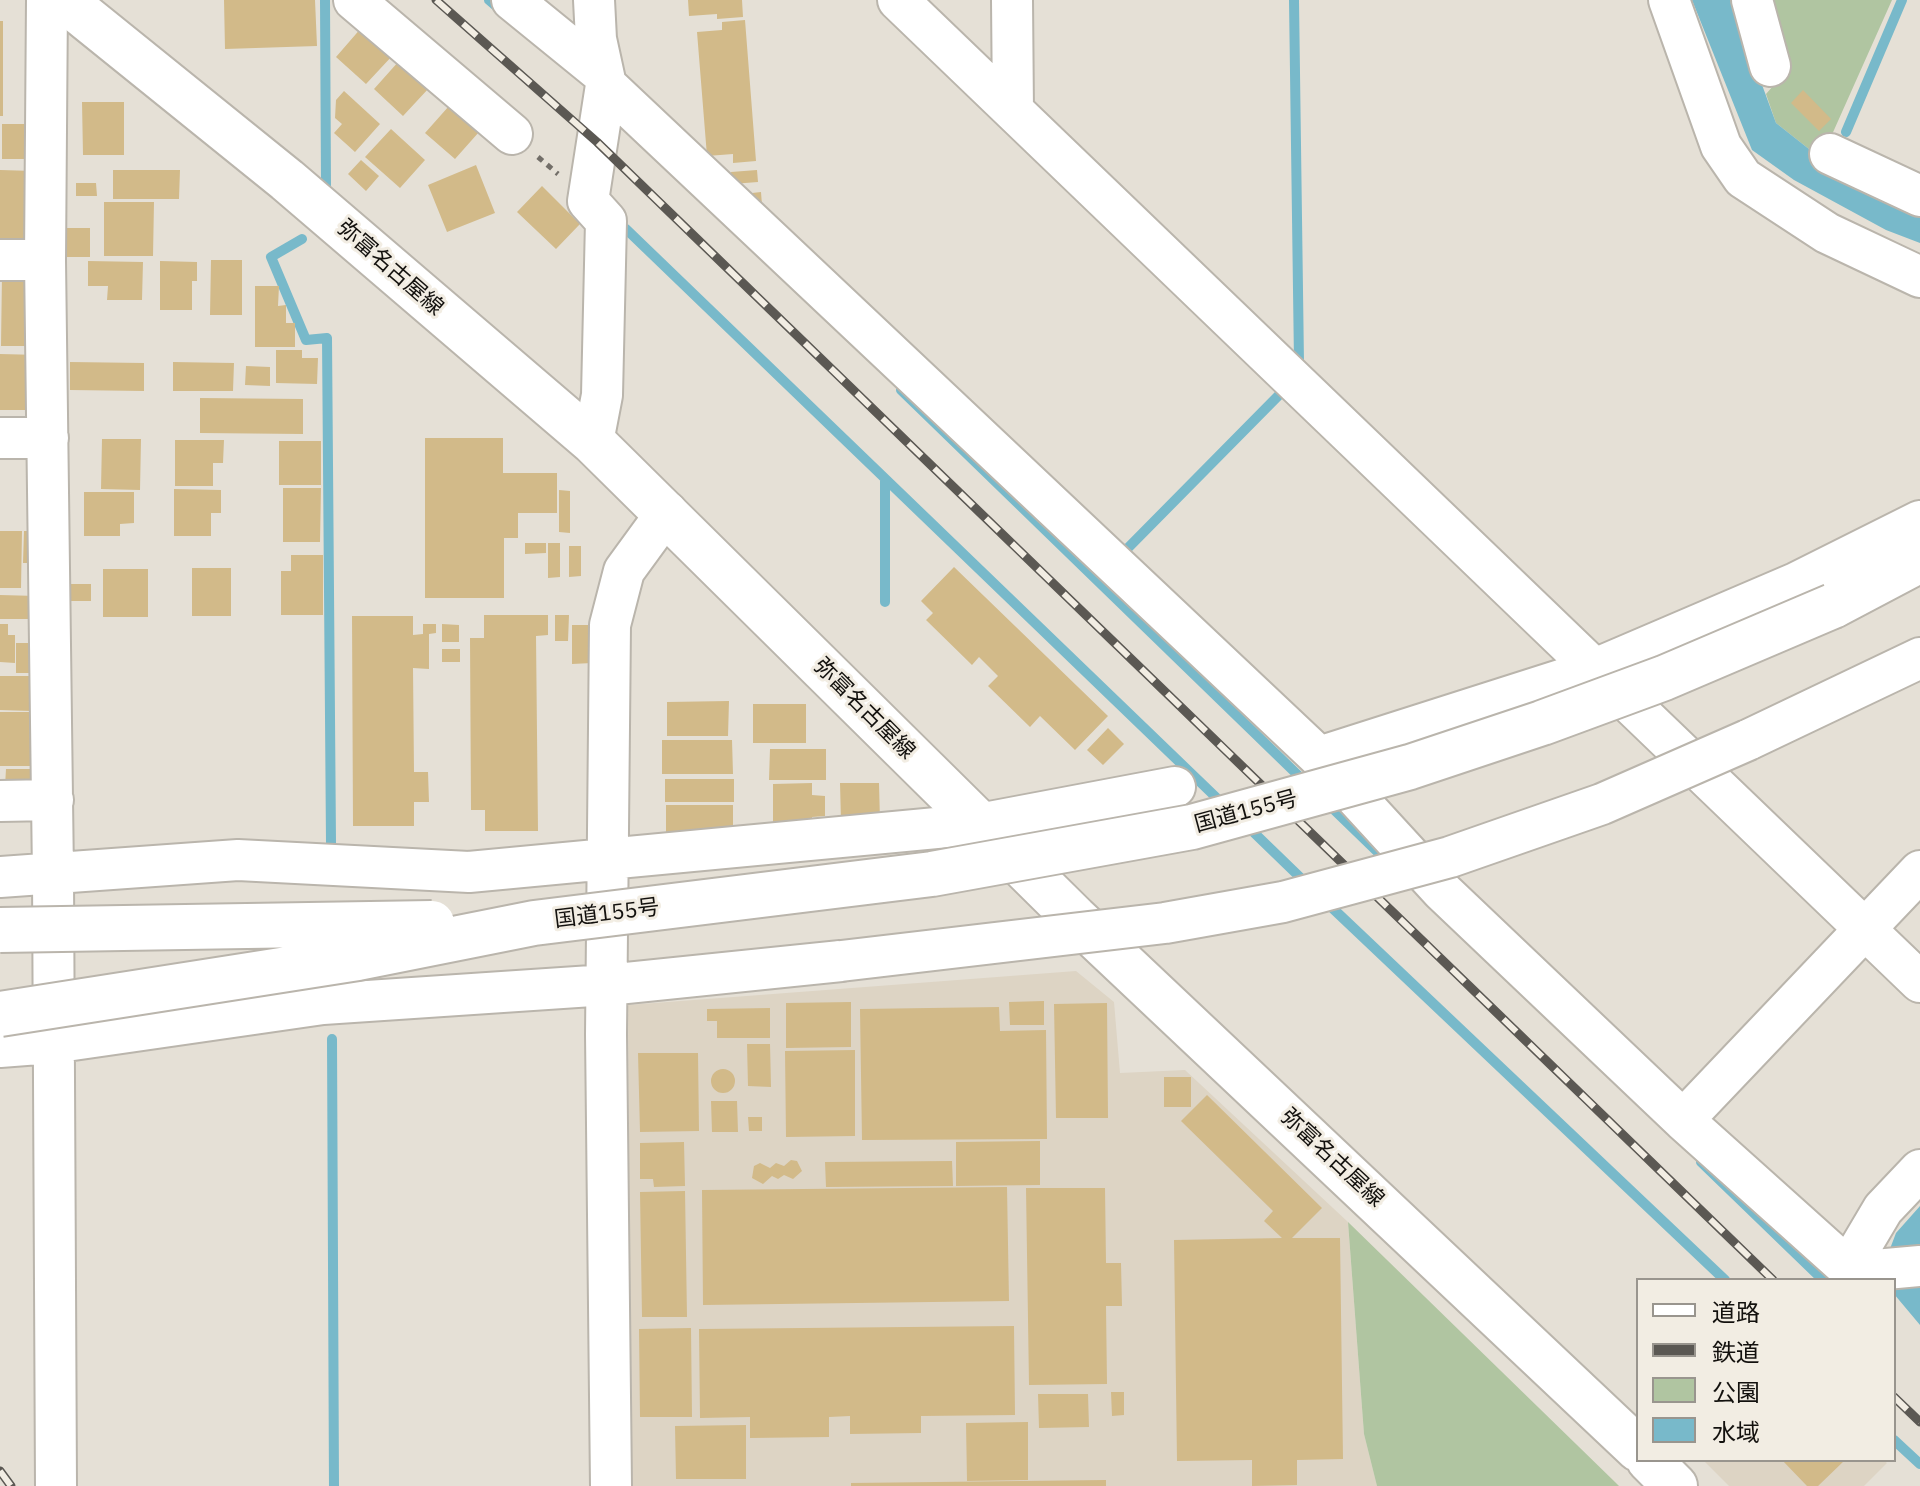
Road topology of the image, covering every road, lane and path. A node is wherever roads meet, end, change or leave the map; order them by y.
1 (47, 0) edge
2 (64, 0) edge
3 (354, 0) edge
4 (512, 0) edge
5 (594, 0) edge
6 (898, 0) edge
7 (1012, 0) edge
8 (1669, 0) edge
9 (1752, 0) edge
10 (1770, 66) dead end
11 (605, 80) junction
12 (1013, 110) junction
13 (512, 134) joint
14 (1830, 154) dead end
15 (1920, 196) edge
16 (588, 201) junction
17 (0, 260) edge
18 (45, 260) junction
19 (1920, 277) edge
20 (0, 438) edge
21 (48, 438) junction
22 (593, 442) junction
23 (667, 512) junction
24 (1920, 521) edge
25 (1920, 560) edge
26 (1920, 658) edge
27 (1595, 669) junction
28 (1319, 757) junction
29 (1175, 787) dead end
30 (53, 800) junction
31 (0, 801) edge
32 (979, 824) junction
33 (608, 860) junction
34 (1920, 871) edge
35 (53, 875) junction
36 (0, 877) edge
37 (534, 923) junction
38 (0, 930) edge
39 (1862, 930) junction
40 (1920, 982) edge
41 (607, 985) junction
42 (0, 1014) edge
43 (52, 1043) junction
44 (0, 1047) edge
45 (1683, 1120) junction
46 (1920, 1170) edge
47 (1920, 1266) edge
48 (1861, 1269) junction
49 (1636, 1447) edge
50 (1651, 1462) edge
51 (56, 1486) edge
52 (611, 1486) edge
53 (1675, 1486) edge

1 - 18 street
2 - 22 main road, 弥富名古屋線
3 - 13 street
4 - 11 street
5 - 11 street
6 - 12 street
7 - 12 street
8 - 19 street
9 - 10 street
11 - 16 street
11 - 28 street
12 - 27 street
13 - 16 path
14 - 15 street
16 - 22 street
17 - 18 street
18 - 21 street
20 - 21 street
21 - 30 street
22 - 23 main road, 弥富名古屋線
23 - 32 main road, 弥富名古屋線
23 - 33 street
24 - 27 street
25 - 37 main road, 国道155号, bridge
26 - 41 street, bridge
27 - 28 street
27 - 39 street
28 - 45 street
29 - 32 street
30 - 31 street
30 - 35 street
32 - 33 street
32 - 49 main road, 弥富名古屋線
33 - 35 street
33 - 41 street
34 - 39 street
35 - 36 street
35 - 43 street
37 - 38 main road, 国道155号, bridge
37 - 42 main road, 国道155号, bridge
39 - 40 street
39 - 45 street
41 - 43 street
41 - 52 street
43 - 44 street
43 - 51 street
45 - 48 street
46 - 48 street
47 - 48 street
50 - 53 main road

